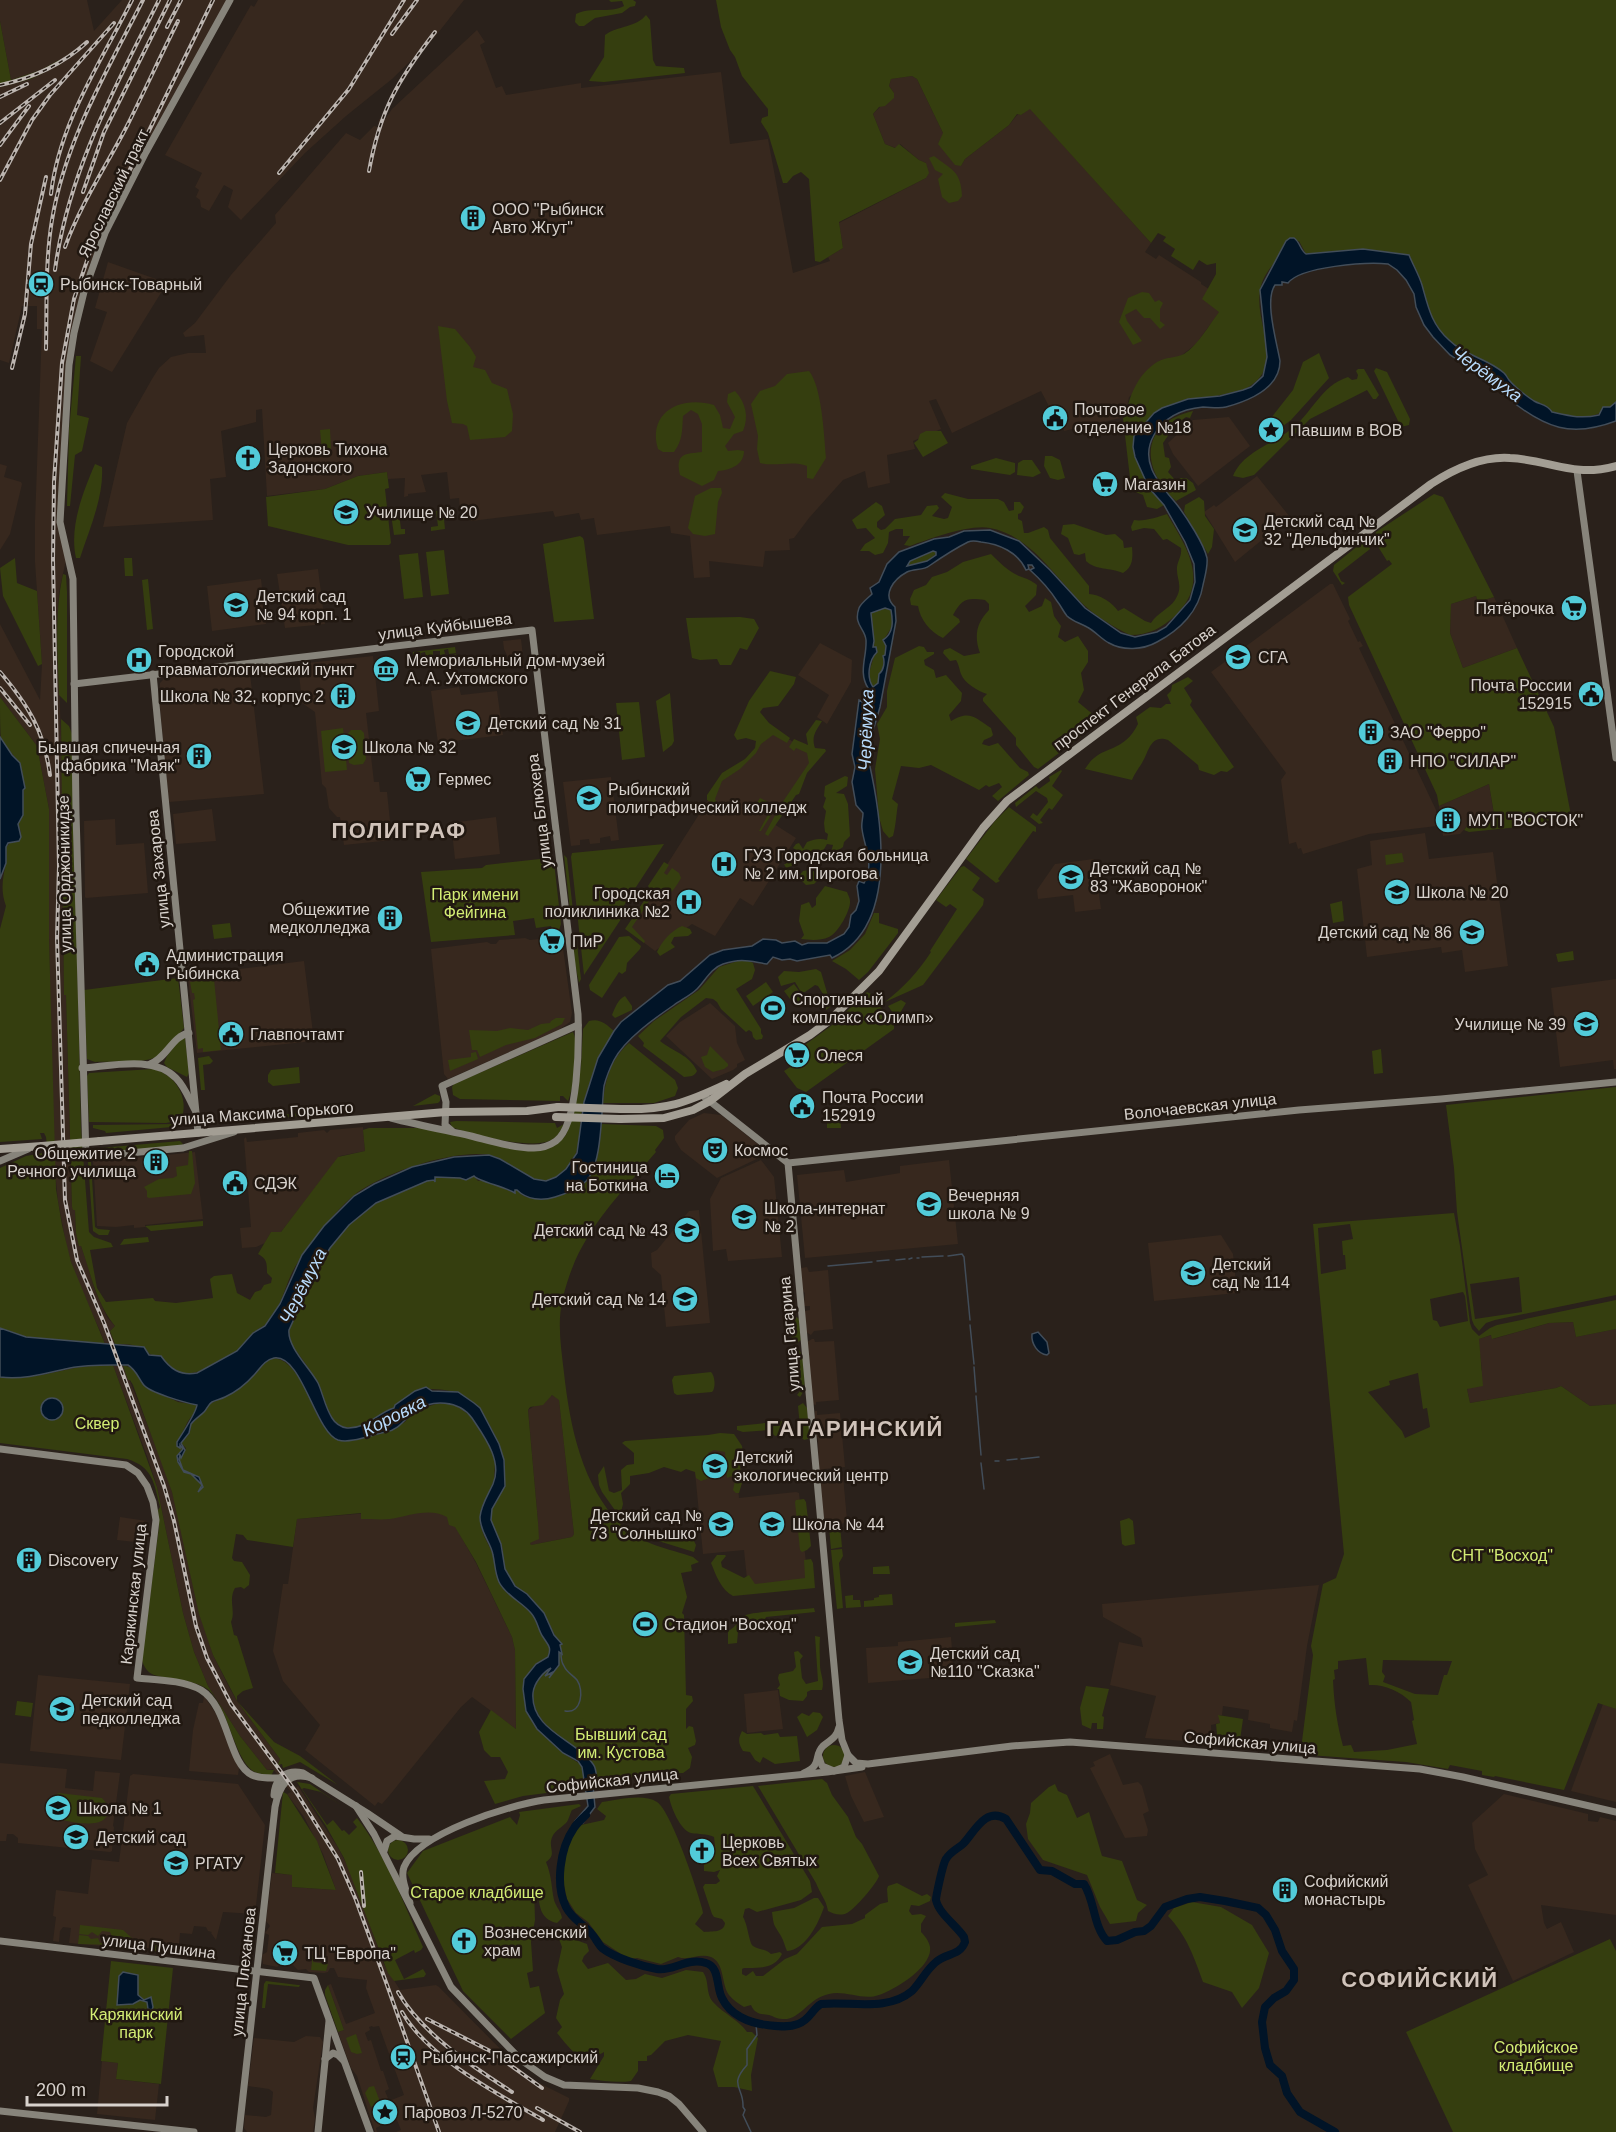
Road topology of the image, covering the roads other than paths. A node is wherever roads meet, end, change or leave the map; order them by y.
1 (230, 0) edge
2 (1616, 466) edge
3 (1576, 471) junction
4 (74, 591) joint
5 (532, 630) joint
6 (153, 674) junction
7 (74, 684) junction
8 (1616, 758) edge
9 (578, 1025) junction
10 (189, 1033) junction
11 (165, 1054) junction
12 (147, 1064) junction
13 (82, 1068) junction
14 (167, 1071) junction
15 (1616, 1082) edge
16 (706, 1098) junction
17 (558, 1107) joint
18 (527, 1111) junction
19 (446, 1112) junction
20 (196, 1113) junction
21 (556, 1117) joint
22 (388, 1118) junction
23 (240, 1130) junction
24 (455, 1132) junction
25 (198, 1133) junction
26 (42, 1146) junction
27 (0, 1149) edge
28 (0, 1161) edge
29 (788, 1162) junction
30 (0, 1449) edge
31 (839, 1720) junction
32 (831, 1742) junction
33 (844, 1746) junction
34 (848, 1755) junction
35 (819, 1757) junction
36 (879, 1763) junction
37 (837, 1771) junction
38 (799, 1775) junction
39 (279, 1782) junction
40 (356, 1806) junction
41 (1616, 1812) edge
42 (403, 1837) junction
43 (434, 1838) junction
44 (386, 1856) junction
45 (410, 1857) junction
46 (410, 1903) junction
47 (0, 1941) edge
48 (257, 1971) junction
49 (329, 2018) junction
50 (325, 2059) junction
51 (346, 2065) junction
52 (0, 2111) edge
53 (194, 2132) edge
54 (239, 2132) edge
55 (318, 2132) edge
56 (370, 2132) edge
57 (703, 2132) edge

1 - 4 street, Ярославский тракт
2 - 3 main road, проспект Генерала Батова
3 - 8 street
3 - 16 main road, проспект Генерала Батова
4 - 7 street, улица Орджоникидзе
5 - 6 street, улица Куйбышева
5 - 9 street, улица Блюхера
6 - 7 street, улица Куйбышева
6 - 10 street, улица Захарова
7 - 13 street, улица Орджоникидзе
9 - 19 street
9 - 24 street, улица Блюхера
10 - 11 street
10 - 20 street, улица Захарова
11 - 12 street
11 - 14 street
12 - 13 street
12 - 14 street
13 - 23 street, улица Орджоникидзе
14 - 20 street
15 - 29 street, Волочаевская улица
16 - 17 main road, проспект Генерала Батова, bridge
16 - 21 main road, проспект Генерала Батова, bridge
16 - 29 street
17 - 18 main road, улица Максима Горького
18 - 19 main road, улица Максима Горького
18 - 21 main road, улица Максима Горького
19 - 22 main road, улица Максима Горького
19 - 24 street
20 - 25 street, улица Захарова
22 - 23 main road, улица Максима Горького
22 - 24 street
23 - 25 main road, улица Максима Горького
25 - 26 main road, улица Максима Горького, bridge
26 - 27 main road, улица Максима Горького
26 - 28 street
29 - 31 street, улица Гагарина
30 - 39 street, Карякинская улица
31 - 32 street, улица Гагарина
31 - 33 street, улица Гагарина
32 - 33 street
32 - 35 street, улица Гагарина
33 - 34 street, улица Гагарина
34 - 36 street, Софийская улица
34 - 37 street
35 - 37 street
35 - 38 street
36 - 37 street, Софийская улица
36 - 41 street, Софийская улица
37 - 38 street, Софийская улица
38 - 43 street, Софийская улица
39 - 40 street
39 - 48 street, улица Плеханова
40 - 42 street
40 - 44 street
42 - 43 street, Софийская улица
42 - 44 street
42 - 45 street
43 - 45 street, Софийская улица
44 - 45 street
44 - 46 street
45 - 46 street
46 - 57 street
47 - 48 street, улица Пушкина
48 - 49 street, улица Пушкина
48 - 54 street, улица Плеханова
49 - 50 street
49 - 51 street
50 - 51 street
50 - 55 street
51 - 56 street
52 - 53 street

